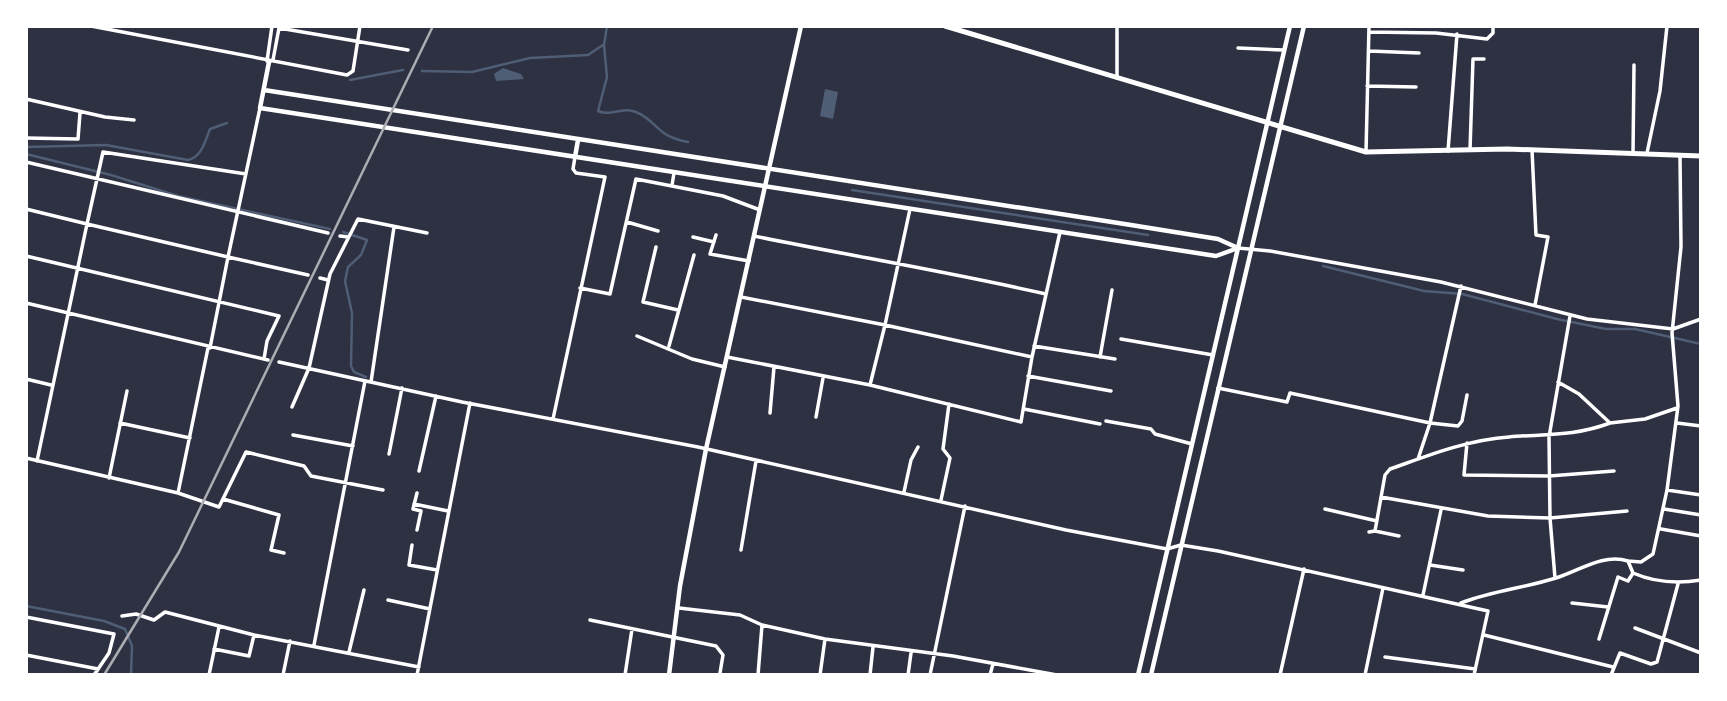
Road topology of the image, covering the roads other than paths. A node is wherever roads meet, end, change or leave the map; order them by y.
1 (91, 26) edge
2 (272, 26) edge
3 (360, 26) edge
4 (801, 26) edge
5 (945, 26) edge
6 (1117, 26) edge
7 (1290, 26) edge
8 (1304, 26) edge
9 (1369, 26) edge
10 (1493, 26) edge
11 (1667, 26) edge
12 (279, 27) edge
13 (1369, 32) junction
14 (1457, 34) junction
15 (358, 41) junction
16 (1238, 48) dead end
17 (408, 50) dead end
18 (1284, 50) junction
19 (1369, 51) junction
20 (1419, 53) dead end
21 (1484, 59) dead end
22 (269, 62) junction
23 (1634, 65) dead end
24 (1117, 78) junction
25 (1367, 86) junction
26 (1416, 87) dead end
27 (264, 90) junction
28 (26, 99) edge
29 (260, 108) junction
30 (80, 113) junction
31 (134, 120) dead end
32 (1268, 124) junction
33 (1280, 128) junction
34 (26, 138) edge
35 (578, 140) junction
36 (1470, 150) junction
37 (1532, 150) junction
38 (1448, 151) junction
39 (1366, 152) junction
40 (1633, 154) junction
41 (1647, 155) junction
42 (1681, 156) junction
43 (1701, 156) edge
44 (575, 157) junction
45 (26, 162) edge
46 (769, 169) junction
47 (674, 173) junction
48 (246, 174) junction
49 (97, 177) junction
50 (672, 186) junction
51 (766, 187) junction
52 (26, 209) edge
53 (910, 209) junction
54 (760, 210) junction
55 (239, 213) junction
56 (627, 222) junction
57 (87, 223) junction
58 (394, 227) junction
59 (658, 230) dead end
60 (1060, 232) junction
61 (328, 233) dead end
62 (427, 233) dead end
63 (716, 234) dead end
64 (349, 235) junction
65 (340, 236) dead end
66 (754, 236) junction
67 (693, 237) dead end
68 (714, 242) junction
69 (656, 247) dead end
70 (1238, 248) junction
71 (1251, 251) junction
72 (694, 254) dead end
73 (26, 256) edge
74 (228, 257) junction
75 (749, 261) junction
76 (899, 266) junction
77 (78, 268) junction
78 (308, 275) dead end
79 (320, 278) dead end
80 (328, 280) junction
81 (580, 288) junction
82 (1460, 288) junction
83 (1112, 290) dead end
84 (1046, 294) junction
85 (741, 297) junction
86 (26, 303) edge
87 (219, 303) junction
88 (1535, 304) junction
89 (678, 310) junction
90 (68, 313) junction
91 (1570, 316) junction
92 (1701, 319) edge
93 (885, 326) junction
94 (1672, 331) junction
95 (637, 336) dead end
96 (1121, 339) dead end
97 (669, 346) junction
98 (1034, 346) junction
99 (209, 348) junction
100 (1213, 355) junction
101 (727, 357) junction
102 (1032, 357) junction
103 (1100, 357) junction
104 (1115, 359) dead end
105 (279, 362) dead end
106 (725, 367) junction
107 (309, 368) junction
108 (774, 368) junction
109 (1028, 376) junction
110 (823, 377) junction
111 (26, 379) edge
112 (368, 381) junction
113 (1558, 382) junction
114 (52, 385) junction
115 (870, 385) junction
116 (402, 388) junction
117 (1218, 388) junction
118 (127, 391) dead end
119 (1111, 391) dead end
120 (1467, 395) dead end
121 (436, 396) junction
122 (470, 403) junction
123 (949, 404) junction
124 (1678, 406) junction
125 (292, 407) dead end
126 (1024, 409) junction
127 (770, 413) dead end
128 (816, 417) dead end
129 (553, 419) junction
130 (1106, 421) dead end
131 (120, 423) junction
132 (1430, 423) junction
133 (1610, 423) junction
134 (1100, 424) dead end
135 (1677, 424) junction
136 (1701, 426) edge
137 (293, 435) dead end
138 (1549, 437) junction
139 (190, 438) junction
140 (1467, 443) junction
141 (1192, 444) junction
142 (353, 446) junction
143 (918, 447) dead end
144 (706, 449) junction
145 (389, 454) dead end
146 (26, 458) edge
147 (1418, 459) junction
148 (37, 461) junction
149 (756, 461) junction
150 (419, 471) dead end
151 (1614, 471) dead end
152 (1549, 477) junction
153 (109, 478) junction
154 (345, 482) junction
155 (383, 490) dead end
156 (1667, 490) junction
157 (904, 492) junction
158 (178, 493) junction
159 (417, 493) dead end
160 (1701, 495) edge
161 (1381, 497) junction
162 (223, 499) junction
163 (941, 500) junction
164 (414, 504) junction
165 (965, 506) junction
166 (1325, 509) dead end
167 (1664, 509) junction
168 (1441, 510) junction
169 (448, 511) junction
170 (1628, 511) dead end
171 (1701, 515) edge
172 (1550, 518) junction
173 (1377, 521) junction
174 (1661, 529) junction
175 (417, 530) dead end
176 (1375, 531) junction
177 (1369, 532) dead end
178 (1399, 536) dead end
179 (1701, 536) edge
180 (412, 545) dead end
181 (1181, 545) junction
182 (1167, 549) junction
183 (741, 550) dead end
184 (284, 553) dead end
185 (1628, 561) junction
186 (1430, 565) junction
187 (1304, 569) junction
188 (437, 570) junction
189 (1463, 570) dead end
190 (1633, 573) junction
191 (1555, 578) junction
192 (1701, 580) edge
193 (1678, 584) junction
194 (1383, 587) junction
195 (363, 590) dead end
196 (1423, 595) junction
197 (388, 600) dead end
198 (1572, 603) dead end
199 (1459, 604) junction
200 (679, 608) junction
201 (1608, 608) junction
202 (430, 609) junction
203 (122, 616) dead end
204 (26, 617) edge
205 (590, 620) dead end
206 (762, 625) junction
207 (219, 627) junction
208 (632, 628) junction
209 (1635, 628) dead end
210 (254, 635) junction
211 (1484, 635) junction
212 (674, 638) junction
213 (825, 639) junction
214 (1599, 639) dead end
215 (1666, 640) junction
216 (290, 641) junction
217 (314, 645) junction
218 (873, 648) junction
219 (214, 649) junction
220 (349, 652) junction
221 (911, 653) junction
222 (1701, 653) edge
223 (935, 654) junction
224 (26, 655) edge
225 (1385, 657) dead end
226 (993, 664) junction
227 (419, 667) junction
228 (1015, 667) junction
229 (1613, 667) junction
230 (98, 669) junction
231 (1475, 672) edge
232 (720, 673) edge
233 (93, 675) edge
234 (209, 675) edge
235 (283, 675) edge
236 (417, 675) edge
237 (625, 675) edge
238 (669, 675) edge
239 (758, 675) edge
240 (820, 675) edge
241 (870, 675) edge
242 (908, 675) edge
243 (930, 675) edge
244 (990, 675) edge
245 (1013, 675) edge
246 (1057, 675) edge
247 (1138, 675) edge
248 (1151, 675) edge
249 (1280, 675) edge
250 (1365, 675) edge
251 (1611, 675) edge

1 - 22 street
2 - 22 street
3 - 15 street
4 - 46 street
5 - 24 main road
6 - 24 street
7 - 18 street
8 - 33 street
9 - 13 street
10 - 14 street
11 - 41 street
12 - 15 street
12 - 22 street
13 - 14 street
13 - 19 street
14 - 38 street
15 - 17 street
15 - 22 street
16 - 18 street
18 - 32 street
19 - 20 street
19 - 25 street
21 - 36 street
22 - 27 street
23 - 40 street
24 - 32 main road
25 - 26 street
25 - 39 street
27 - 29 street
27 - 35 street
28 - 30 street
29 - 44 street
29 - 48 street
30 - 31 street
30 - 34 street
32 - 33 main road
32 - 70 street
33 - 39 main road
33 - 71 street
35 - 44 street
35 - 46 street
36 - 37 main road
36 - 38 main road
37 - 40 main road
37 - 88 street
38 - 39 main road
40 - 41 main road
41 - 42 main road
42 - 43 main road
42 - 94 street
44 - 47 street
44 - 81 street
45 - 49 street
46 - 51 street
46 - 70 street
47 - 50 street
47 - 51 street
48 - 49 street
48 - 55 street
49 - 55 street
49 - 57 street
50 - 54 street
50 - 56 street
51 - 53 street
51 - 54 street
52 - 57 street
53 - 60 street
53 - 76 street
54 - 66 street
55 - 61 street
55 - 74 street
56 - 59 street
56 - 81 street
57 - 74 street
57 - 77 street
58 - 62 street
58 - 64 street
58 - 112 street
60 - 70 street
60 - 84 street
63 - 68 street
64 - 65 street
64 - 80 street
66 - 75 street
66 - 76 street
67 - 68 street
68 - 75 street
69 - 89 street
70 - 71 street
70 - 100 street
71 - 82 street
71 - 117 street
72 - 89 street
73 - 77 street
74 - 78 street
74 - 87 street
75 - 85 street
76 - 84 street
76 - 93 street
77 - 87 street
77 - 90 street
79 - 80 street
80 - 107 street
81 - 129 street
82 - 88 street
82 - 132 street
83 - 103 street
84 - 98 street
85 - 93 street
85 - 101 street
86 - 90 street
87 - 99 street
87 - 99 street
88 - 91 street
89 - 97 street
90 - 99 street
90 - 114 street
91 - 94 street
91 - 113 street
92 - 94 street
93 - 102 street
93 - 115 street
94 - 124 street
95 - 97 street
96 - 100 street
97 - 106 street
98 - 102 street
98 - 103 street
99 - 139 street
100 - 141 street
101 - 106 street
101 - 108 street
102 - 109 street
103 - 104 street
105 - 107 street
106 - 144 street
107 - 112 street
107 - 125 street
108 - 110 street
108 - 127 street
109 - 119 street
109 - 126 street
110 - 115 street
110 - 128 street
111 - 114 street
112 - 116 street
112 - 142 street
113 - 133 street
113 - 138 street
114 - 148 street
115 - 123 street
116 - 121 street
116 - 145 street
117 - 132 street
117 - 181 street
118 - 131 street
120 - 132 street
121 - 122 street
121 - 150 street
122 - 129 street
122 - 169 street
123 - 126 street
123 - 163 street
124 - 133 street
124 - 135 street
126 - 134 street
129 - 144 street
130 - 141 street
131 - 139 street
131 - 153 street
132 - 147 street
133 - 138 street
135 - 136 street
135 - 156 street
137 - 142 street
138 - 140 street
138 - 152 street
139 - 158 street
140 - 147 street
140 - 152 street
141 - 182 street
142 - 154 street
143 - 157 street
144 - 149 street
144 - 200 street
146 - 148 street
147 - 161 street
148 - 153 street
149 - 157 street
149 - 183 street
151 - 152 street
152 - 172 street
153 - 158 street
154 - 155 street
154 - 162 street
154 - 217 street
156 - 160 street
156 - 167 street
157 - 163 street
158 - 162 street
159 - 164 street
161 - 168 street
161 - 173 street
162 - 184 street
163 - 165 street
164 - 169 street
164 - 175 street
165 - 182 street
165 - 223 street
166 - 173 street
167 - 171 street
167 - 174 street
168 - 172 street
168 - 186 street
169 - 188 street
170 - 172 street
172 - 191 street
173 - 176 street
174 - 179 street
174 - 185 street
176 - 177 street
176 - 178 street
180 - 188 street
181 - 182 street
181 - 187 street
181 - 248 street
182 - 247 street
185 - 190 street
185 - 191 street
186 - 189 street
186 - 196 street
187 - 194 street
187 - 249 street
188 - 202 street
190 - 193 street
190 - 201 street
191 - 199 street
192 - 193 street
193 - 215 street
194 - 196 street
194 - 250 street
195 - 220 street
196 - 199 street
197 - 202 street
198 - 201 street
199 - 211 street
200 - 206 street
200 - 212 street
201 - 214 street
202 - 227 street
203 - 207 street
204 - 230 street
205 - 208 street
206 - 213 street
206 - 239 street
207 - 210 street
207 - 219 street
208 - 212 street
208 - 237 street
209 - 215 street
210 - 216 street
210 - 219 street
211 - 229 street
211 - 231 street
212 - 232 street
212 - 238 street
213 - 218 street
213 - 240 street
215 - 222 street
215 - 229 street
216 - 217 street
216 - 235 street
217 - 220 street
218 - 221 street
218 - 241 street
219 - 234 street
220 - 227 street
221 - 223 street
221 - 242 street
223 - 226 street
223 - 243 street
224 - 230 street
225 - 231 street
226 - 228 street
226 - 244 street
227 - 236 street
228 - 245 street
228 - 246 street
229 - 251 street
230 - 233 street

